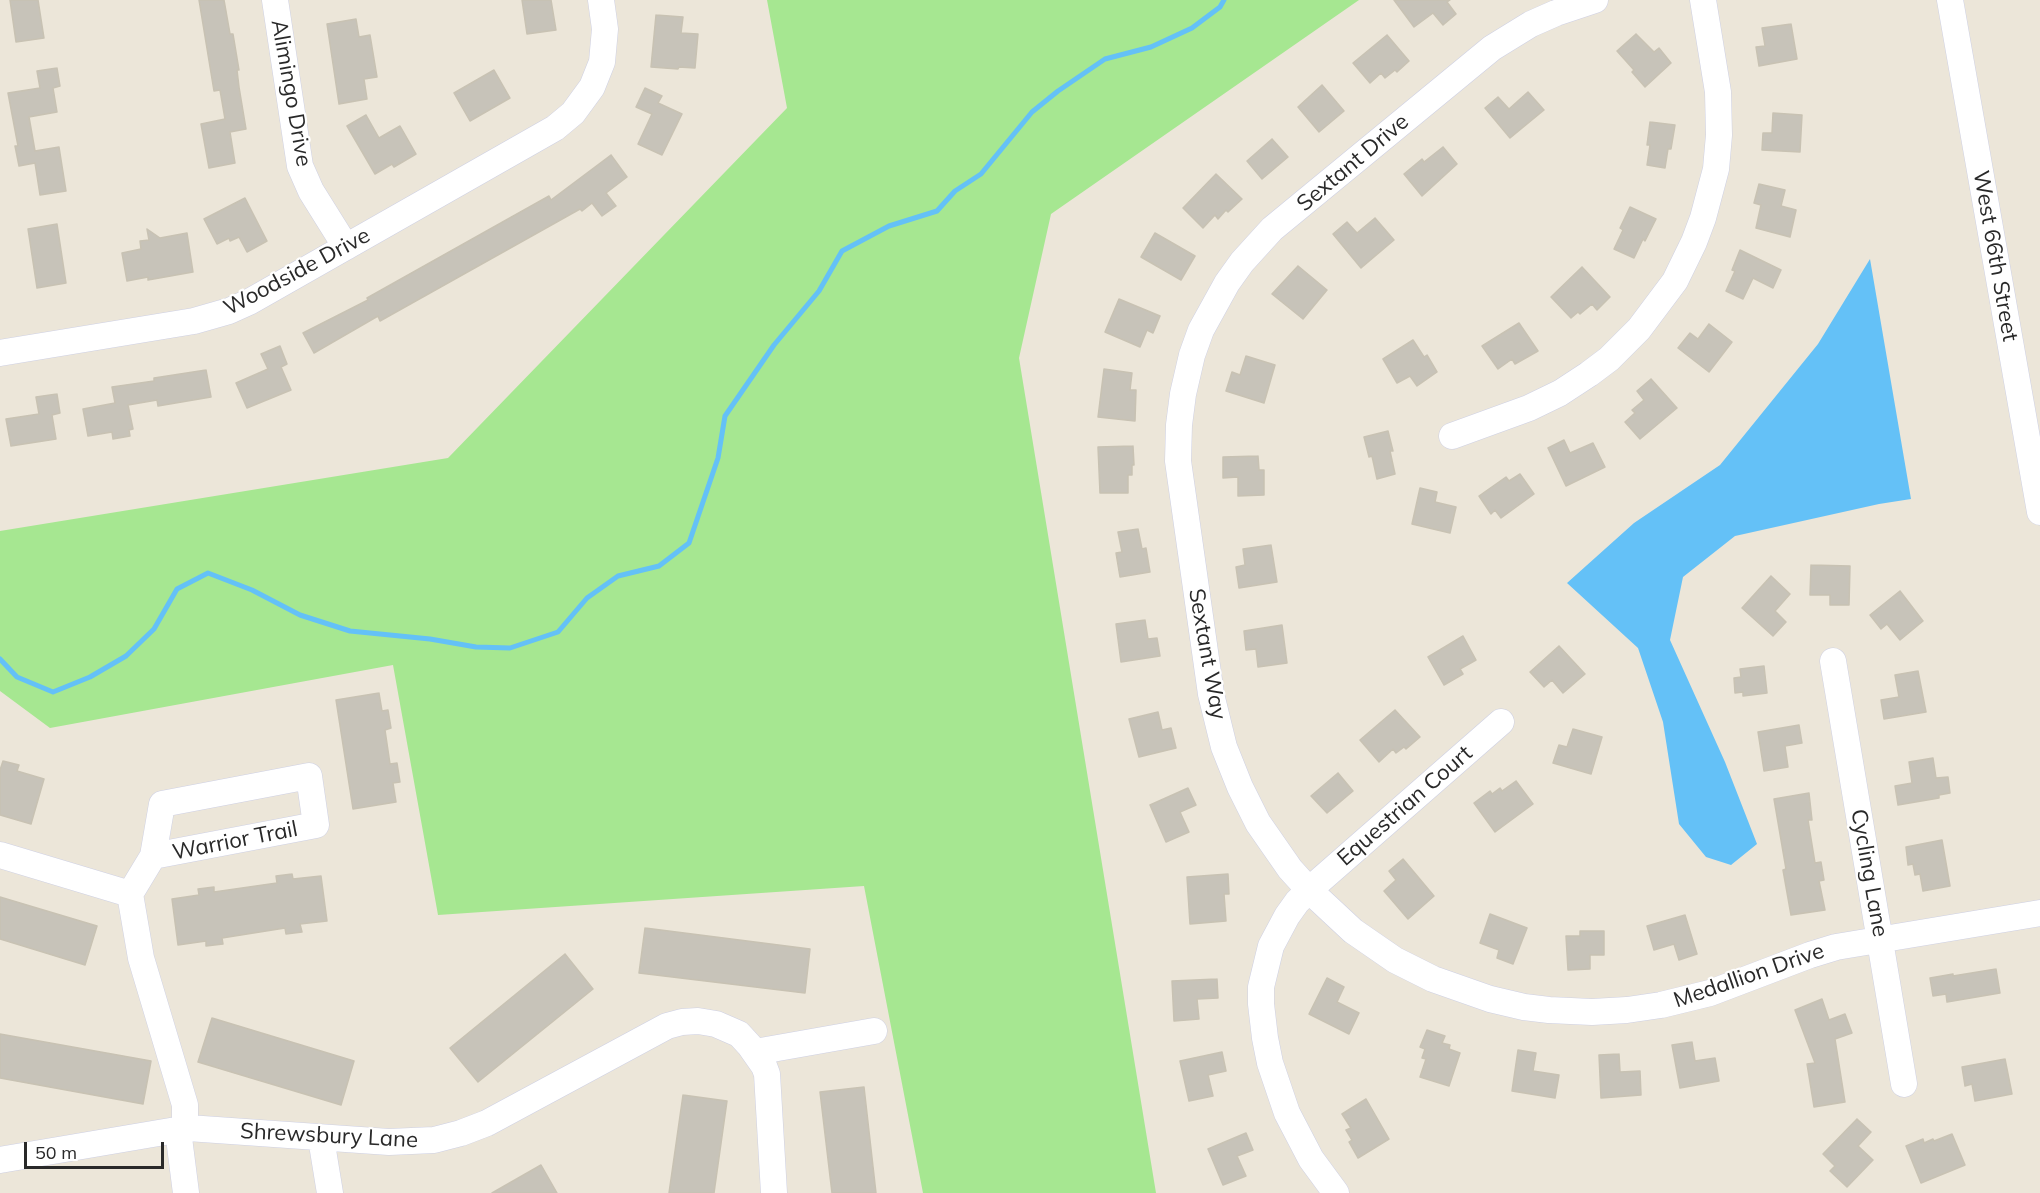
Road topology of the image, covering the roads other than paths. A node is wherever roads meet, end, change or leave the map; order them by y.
1 (275, 0) edge
2 (601, 0) edge
3 (1595, 0) edge
4 (1703, 0) edge
5 (1950, 0) edge
6 (346, 247) junction
7 (0, 353) edge
8 (1183, 394) joint
9 (1452, 436) dead end
10 (2040, 512) edge
11 (1833, 661) dead end
12 (1501, 722) dead end
13 (0, 855) edge
14 (153, 856) junction
15 (1309, 890) junction
16 (130, 894) junction
17 (2040, 913) edge
18 (1880, 940) junction
19 (874, 1031) dead end
20 (747, 1043) junction
21 (1904, 1084) dead end
22 (181, 1129) junction
23 (321, 1138) junction
24 (0, 1160) edge
25 (186, 1193) edge
26 (330, 1193) edge
27 (774, 1193) edge
28 (1336, 1193) edge

1 - 6 street, Alimingo Drive
2 - 6 street, Woodside Drive
3 - 8 street, Sextant Drive
4 - 9 street
5 - 10 street, West 66th Street
6 - 7 street, Woodside Drive
8 - 15 street, Sextant Way
11 - 18 street, Cycling Lane
12 - 15 street, Equestrian Court
13 - 16 street
14 - 14 street, Warrior Trail
14 - 16 street, Warrior Trail
15 - 18 street, Medallion Drive
15 - 28 street, Equestrian Court
16 - 22 street
17 - 18 street, Medallion Drive
18 - 21 street, Cycling Lane
19 - 20 street
20 - 23 street, Shrewsbury Lane
20 - 27 street
22 - 23 street, Shrewsbury Lane
22 - 24 street, Shrewsbury Lane
22 - 25 street
23 - 26 street

